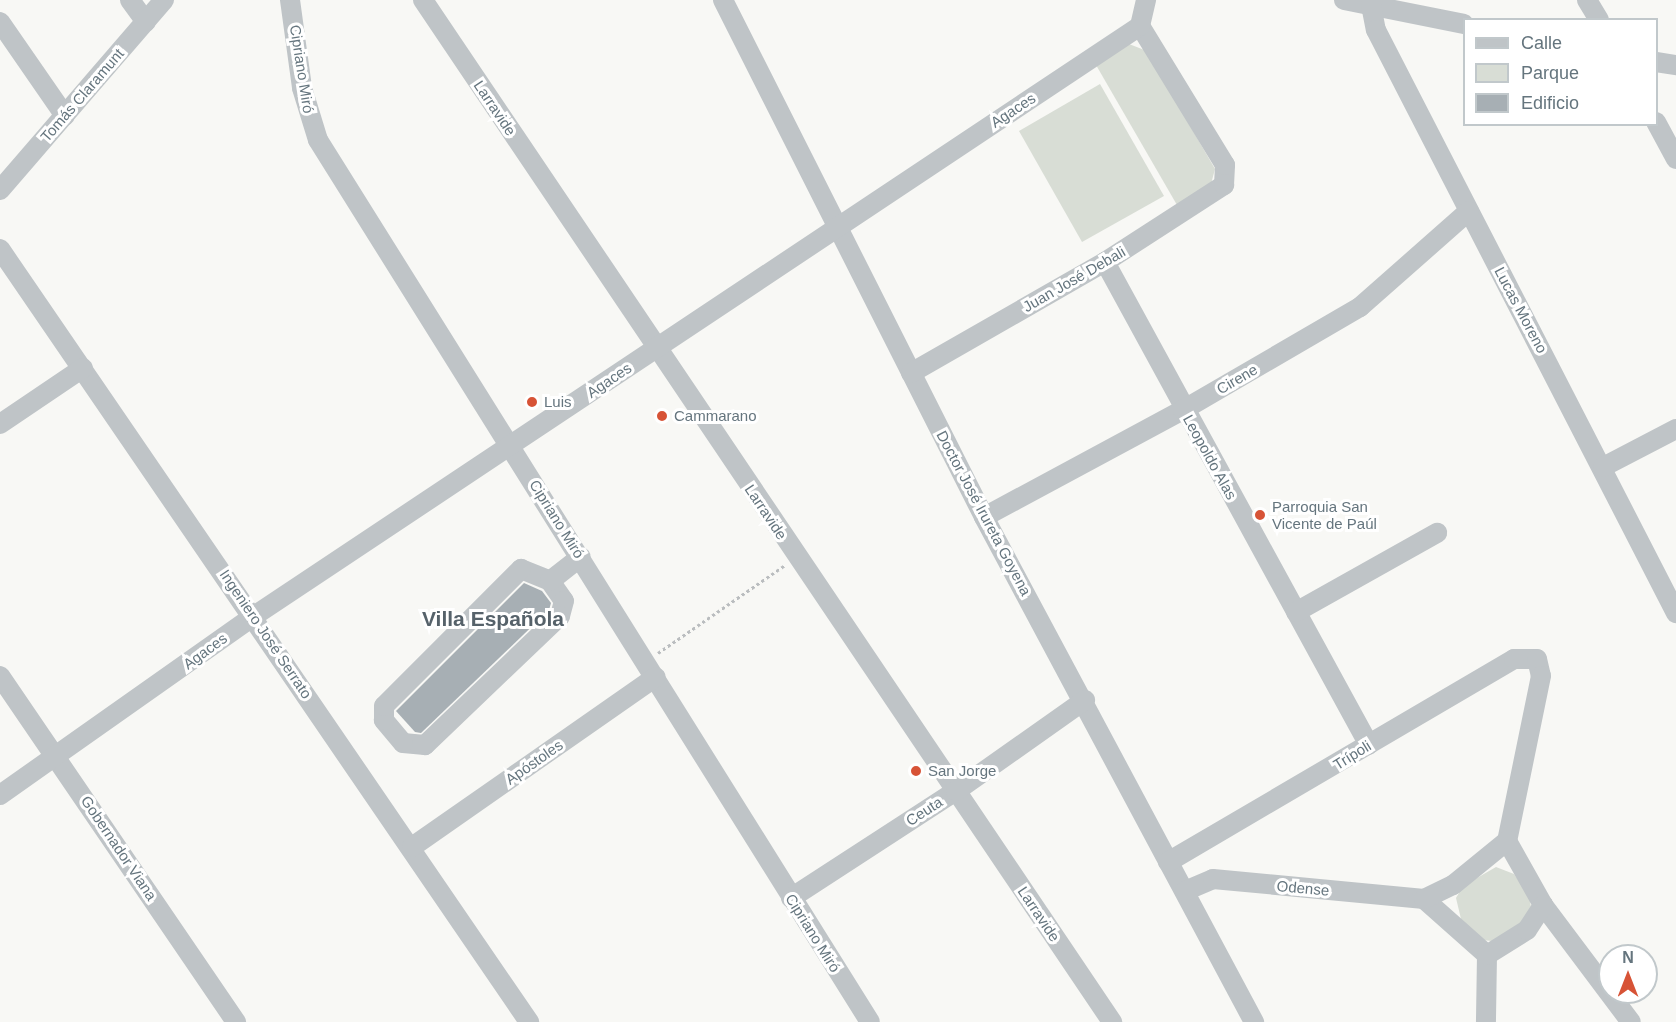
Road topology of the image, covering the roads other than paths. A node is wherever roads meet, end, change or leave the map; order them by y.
1 (130, 0) edge
2 (164, 0) edge
3 (290, 0) edge
4 (423, 0) edge
5 (723, 0) edge
6 (1146, 0) edge
7 (1344, 0) edge
8 (1587, 0) edge
9 (1371, 5) junction
10 (1598, 18) edge
11 (0, 22) edge
12 (146, 22) junction
13 (1463, 24) edge
14 (1140, 26) junction
15 (1658, 62) edge
16 (1676, 65) edge
17 (65, 116) junction
18 (1658, 126) edge
19 (1676, 159) edge
20 (0, 190) edge
21 (1469, 211) junction
22 (836, 226) junction
23 (0, 249) edge
24 (1105, 262) junction
25 (656, 348) junction
26 (83, 368) junction
27 (911, 373) junction
28 (1184, 410) junction
29 (0, 424) edge
30 (1676, 429) edge
31 (512, 445) junction
32 (1603, 467) junction
33 (984, 517) junction
34 (1437, 533) dead end
35 (581, 557) junction
36 (550, 581) junction
37 (1296, 612) junction
38 (1676, 613) edge
39 (254, 616) junction
40 (651, 669) junction
41 (0, 676) edge
42 (1085, 700) junction
43 (1369, 744) junction
44 (57, 757) junction
45 (956, 791) junction
46 (0, 795) edge
47 (1507, 841) junction
48 (412, 848) junction
49 (1168, 862) junction
50 (1185, 891) junction
51 (791, 898) junction
52 (1424, 899) junction
53 (1544, 905) junction
54 (1487, 955) junction
55 (236, 1022) edge
56 (529, 1022) edge
57 (870, 1022) edge
58 (1112, 1022) edge
59 (1254, 1022) edge
60 (1486, 1022) edge
61 (1631, 1022) edge

1 - 12 street
2 - 12 street, Tomás Claramunt
3 - 31 street, Cipriano Miró
4 - 25 street, Larravide
5 - 22 street, Doctor José Irureta Goyena
6 - 14 street
7 - 9 street
8 - 10 street
9 - 13 street
9 - 21 street, Lucas Moreno
11 - 17 street
12 - 17 street, Tomás Claramunt
14 - 22 street, Agaces
14 - 24 street, Juan José Debali
15 - 16 street
17 - 20 street, Tomás Claramunt
18 - 19 street
21 - 28 street, Cirene
21 - 32 street, Lucas Moreno
22 - 25 street, Agaces
22 - 27 street, Doctor José Irureta Goyena
23 - 26 street, Ingeniero José Serrato
24 - 27 street, Juan José Debali
24 - 28 street, Leopoldo Alas
25 - 31 street, Agaces
25 - 45 street, Larravide
26 - 29 street
26 - 39 street, Ingeniero José Serrato
27 - 33 street, Doctor José Irureta Goyena
28 - 33 street, Cirene
28 - 37 street, Leopoldo Alas
30 - 32 street
31 - 35 street, Cipriano Miró
31 - 39 street, Agaces
32 - 38 street, Lucas Moreno
33 - 42 street, Doctor José Irureta Goyena
34 - 37 street
35 - 36 street
35 - 40 street, Cipriano Miró
36 - 36 street
37 - 43 street, Leopoldo Alas
39 - 44 street, Agaces
39 - 48 street, Ingeniero José Serrato
40 - 48 street, Apóstoles
40 - 51 street, Cipriano Miró
41 - 44 street, Gobernador Viana
42 - 45 street, Ceuta
42 - 49 street, Doctor José Irureta Goyena
43 - 47 street, Trípoli
43 - 49 street, Trípoli
44 - 46 street, Agaces
44 - 55 street, Gobernador Viana
45 - 51 street, Ceuta
45 - 58 street, Larravide
47 - 52 street
47 - 53 street
48 - 56 street, Ingeniero José Serrato
49 - 50 street, Doctor José Irureta Goyena
50 - 52 street, Odense
50 - 59 street, Doctor José Irureta Goyena
51 - 57 street, Cipriano Miró
52 - 54 street
53 - 54 street
53 - 61 street
54 - 60 street

